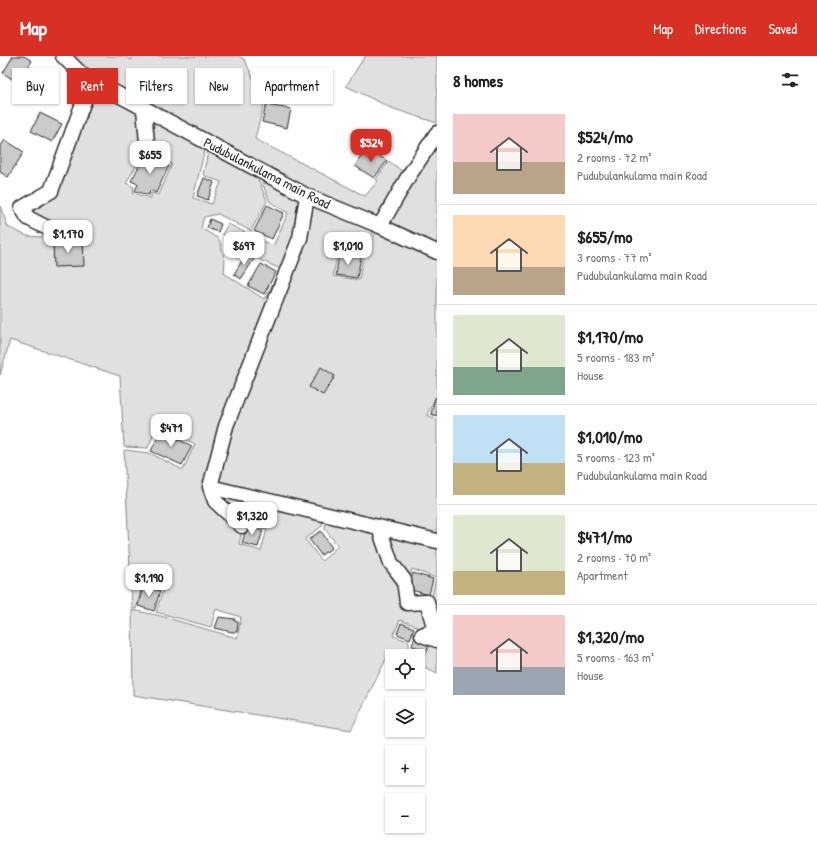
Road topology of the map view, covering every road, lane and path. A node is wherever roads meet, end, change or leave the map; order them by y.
1 (63, 56) edge
2 (75, 68) edge
3 (118, 95) edge
4 (83, 104) edge
5 (144, 109) junction
6 (437, 133) edge
7 (148, 154) dead end
8 (307, 196) junction
9 (380, 226) junction
10 (57, 233) dead end
11 (437, 252) edge
12 (210, 487) junction
13 (242, 526) dead end
14 (378, 528) junction
15 (437, 542) edge
16 (437, 640) edge

1 - 2 street, Pudubulankulama main Road
3 - 5 street, Pudubulankulama main Road
4 - 10 street
5 - 7 street
5 - 8 street, Pudubulankulama main Road
6 - 9 street
8 - 9 street, Pudubulankulama main Road
8 - 12 street
9 - 11 street, Pudubulankulama main Road
12 - 13 street
12 - 14 street
14 - 15 street
14 - 16 street

